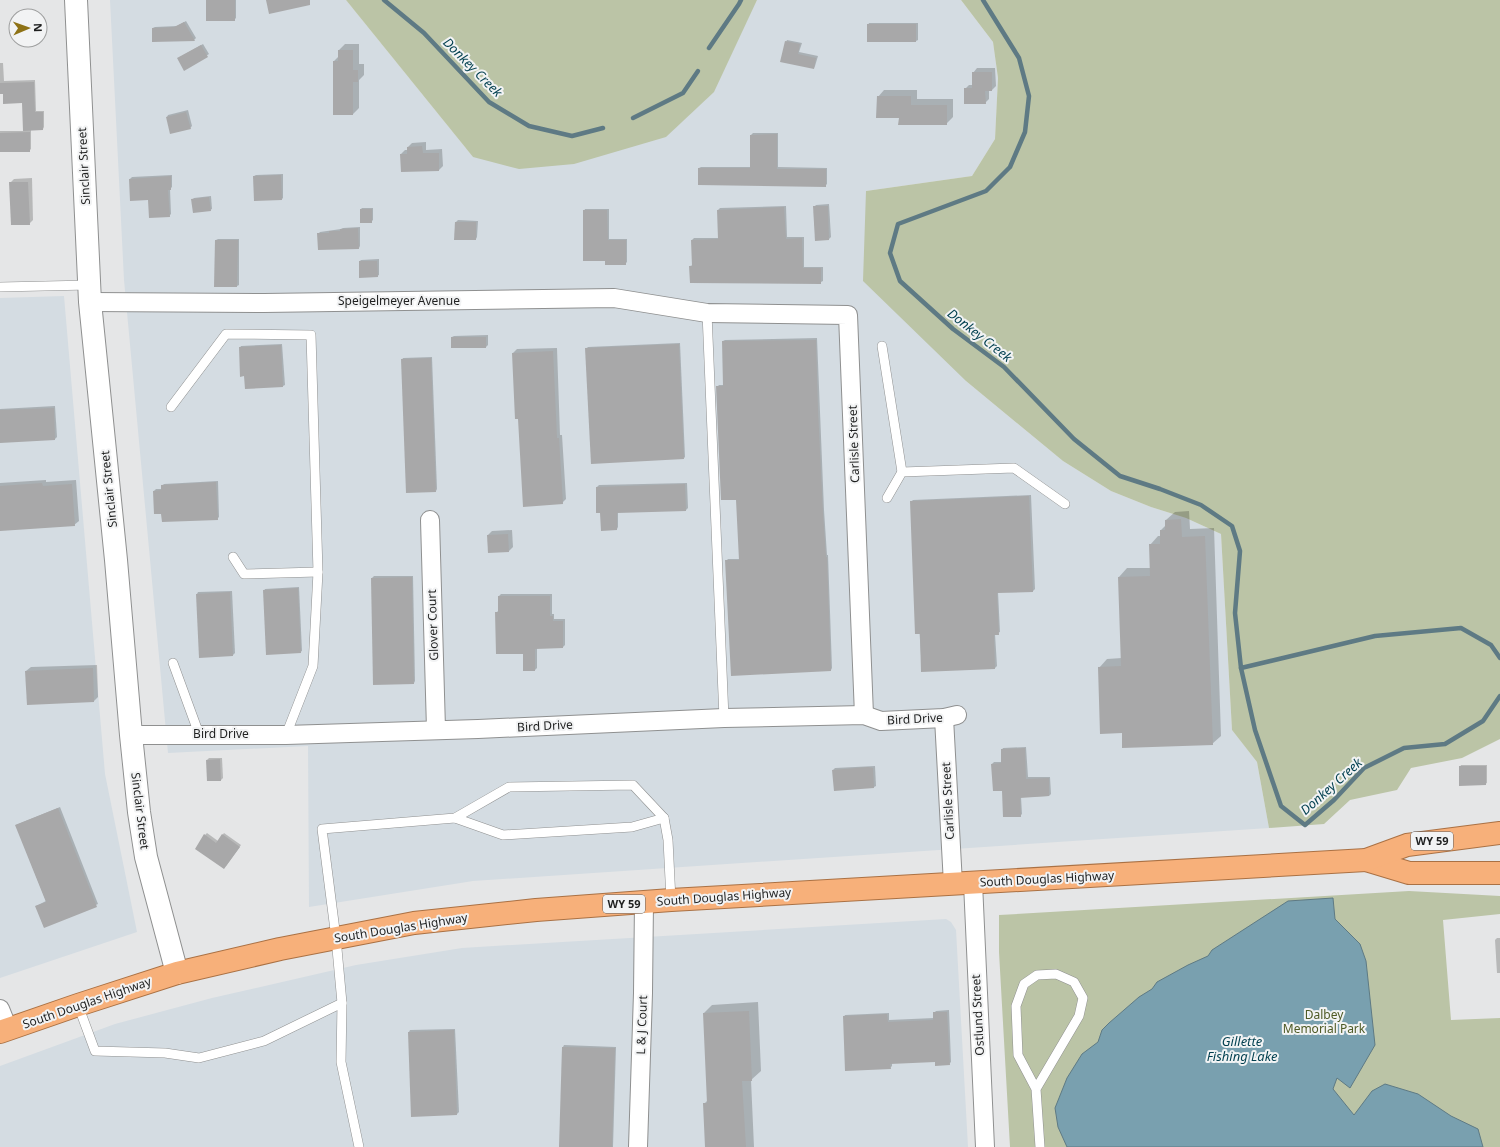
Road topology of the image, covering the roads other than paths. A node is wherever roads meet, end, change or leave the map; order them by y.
1 (76, 0) edge
2 (0, 287) edge
3 (90, 293) junction
4 (707, 313) junction
5 (882, 346) dead end
6 (171, 407) dead end
7 (902, 472) junction
8 (887, 498) dead end
9 (1065, 504) dead end
10 (430, 520) dead end
11 (233, 557) dead end
12 (318, 572) junction
13 (173, 663) dead end
14 (864, 715) junction
15 (950, 717) joint
16 (724, 718) junction
17 (436, 729) junction
18 (199, 734) junction
19 (131, 735) junction
20 (286, 735) junction
21 (455, 818) junction
22 (664, 818) junction
23 (1500, 833) edge
24 (1366, 860) junction
25 (1500, 873) edge
26 (963, 884) junction
27 (671, 900) junction
28 (644, 902) junction
29 (336, 938) junction
30 (177, 973) junction
31 (342, 1003) junction
32 (78, 1005) junction
33 (0, 1009) edge
34 (4, 1031) edge
35 (1036, 1089) junction
36 (359, 1147) edge
37 (638, 1147) edge
38 (985, 1147) edge
39 (1040, 1147) edge

1 - 3 street, Sinclair Street
2 - 3 lane
3 - 4 street, Speigelmeyer Avenue
3 - 19 street, Sinclair Street
4 - 14 street, Carlisle Street
4 - 16 lane
5 - 7 lane
6 - 12 lane
7 - 8 lane
7 - 9 lane
10 - 17 street, Glover Court
11 - 12 lane
12 - 20 lane
13 - 18 lane
14 - 15 street, Bird Drive
14 - 16 street, Bird Drive
15 - 26 street, Carlisle Street
16 - 17 street, Bird Drive
17 - 20 street, Bird Drive
18 - 19 street, Bird Drive
18 - 20 street, Bird Drive
19 - 30 street, Sinclair Street
21 - 22 lane
21 - 22 lane
21 - 29 lane
22 - 27 lane
23 - 24 highway, South Douglas Highway / WY 59
24 - 25 highway, South Douglas Highway / WY 59
24 - 26 highway, South Douglas Highway / WY 59
26 - 27 highway, South Douglas Highway / WY 59
26 - 38 street, Ostlund Street
27 - 28 highway, South Douglas Highway / WY 59
28 - 29 highway, South Douglas Highway / WY 59
28 - 37 street, L & J Court
29 - 30 highway, South Douglas Highway / WY 59
29 - 31 lane
30 - 32 highway, South Douglas Highway / WY 59
31 - 32 lane
31 - 36 lane
32 - 34 highway, South Douglas Highway / WY 59
33 - 34 street
35 - 35 lane
35 - 39 lane

